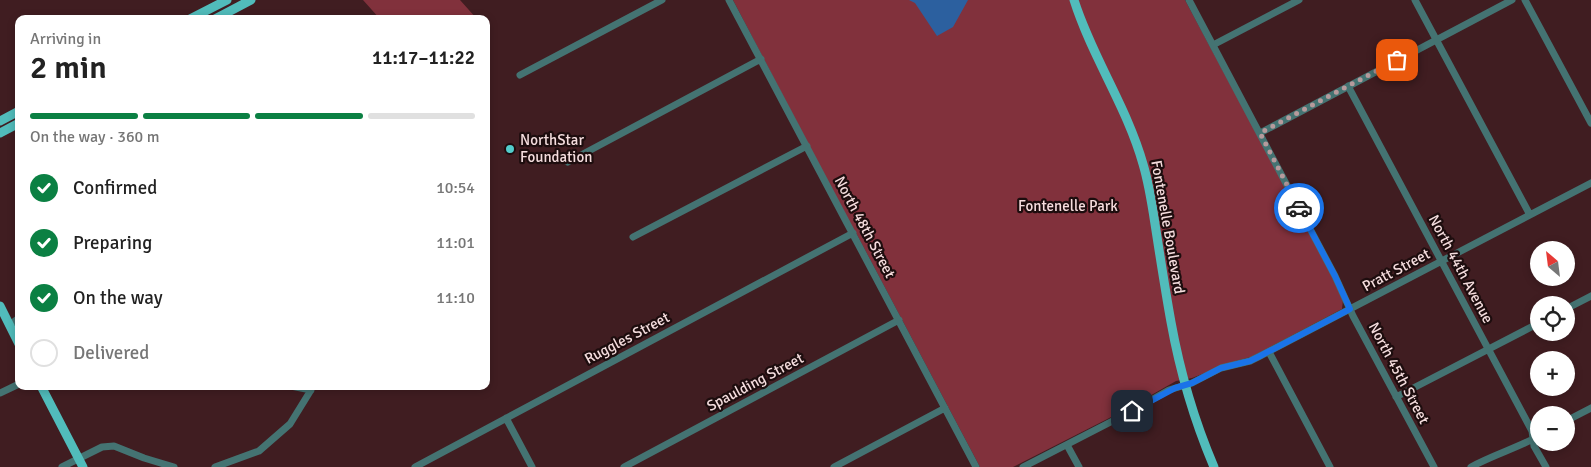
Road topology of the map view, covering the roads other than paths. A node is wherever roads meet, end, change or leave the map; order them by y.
1 (227, 0) edge
2 (251, 0) edge
3 (662, 0) edge
4 (729, 0) edge
5 (1074, 0) edge
6 (1189, 0) edge
7 (1299, 0) edge
8 (1415, 0) edge
9 (1512, 0) edge
10 (1525, 0) edge
11 (198, 15) edge
12 (223, 15) edge
13 (1436, 40) junction
14 (1213, 45) junction
15 (761, 59) junction
16 (520, 76) dead end
17 (1348, 86) junction
18 (15, 113) edge
19 (0, 121) edge
20 (1591, 123) edge
21 (15, 125) edge
22 (0, 133) edge
23 (1260, 133) junction
24 (807, 146) junction
25 (568, 162) dead end
26 (1591, 183) edge
27 (1530, 215) junction
28 (852, 233) junction
29 (633, 237) dead end
30 (1442, 261) junction
31 (1591, 296) edge
32 (1575, 304) edge
33 (1350, 309) junction
34 (1, 310) edge
35 (898, 320) junction
36 (15, 321) edge
37 (9, 325) junction
38 (1530, 328) edge
39 (15, 336) edge
40 (1488, 349) junction
41 (1269, 352) junction
42 (1184, 385) junction
43 (15, 386) edge
44 (43, 390) edge
45 (310, 390) edge
46 (0, 394) edge
47 (1396, 397) junction
48 (945, 408) junction
49 (1591, 408) edge
50 (1575, 416) edge
51 (506, 418) junction
52 (1530, 427) edge
53 (1530, 440) edge
54 (1067, 444) junction
55 (1537, 451) edge
56 (78, 458) junction
57 (62, 467) edge
58 (83, 467) edge
59 (174, 467) edge
60 (215, 467) edge
61 (415, 467) edge
62 (532, 467) edge
63 (624, 467) edge
64 (834, 467) edge
65 (976, 467) edge
66 (1022, 467) edge
67 (1079, 467) edge
68 (1214, 467) edge
69 (1330, 467) edge
70 (1434, 467) edge
71 (1471, 467) edge
72 (1546, 467) edge

1 - 11 main road
2 - 12 main road
3 - 16 street
4 - 15 street, North 48th Street
5 - 42 main road, Fontenelle Boulevard
6 - 14 street, North 45th Street
7 - 14 street
8 - 13 street
9 - 13 street
10 - 20 street
13 - 17 street
13 - 27 street
14 - 23 street, North 45th Street
15 - 24 street, North 48th Street
15 - 25 street
17 - 23 street
17 - 30 street, North 44th Avenue
18 - 19 main road
21 - 22 main road
23 - 33 street, North 45th Street
24 - 28 street, North 48th Street
24 - 29 street
26 - 27 street, Pratt Street
27 - 30 street, Pratt Street
28 - 35 street, North 48th Street
28 - 51 street, Ruggles Street
30 - 33 street, Pratt Street
30 - 40 street, North 44th Avenue
31 - 32 street
33 - 41 street, Pratt Street
33 - 47 street, North 45th Street
34 - 37 main road
35 - 48 street, North 48th Street
35 - 63 street, Spaulding Street
36 - 37 street
37 - 39 main road
38 - 40 street
40 - 47 street
40 - 52 street, North 44th Avenue
41 - 42 street, Pratt Street
41 - 69 street
42 - 54 street, Pratt Street
42 - 68 main road, Fontenelle Boulevard
43 - 46 street
44 - 56 main road
45 - 60 street
47 - 70 street, North 45th Street
48 - 64 street
48 - 65 street, North 48th Street
49 - 50 street
51 - 61 street, Ruggles Street
51 - 62 street
53 - 71 street
54 - 66 street, Pratt Street
54 - 67 street
55 - 72 street, North 44th Avenue
56 - 57 street
56 - 58 main road
56 - 59 street

